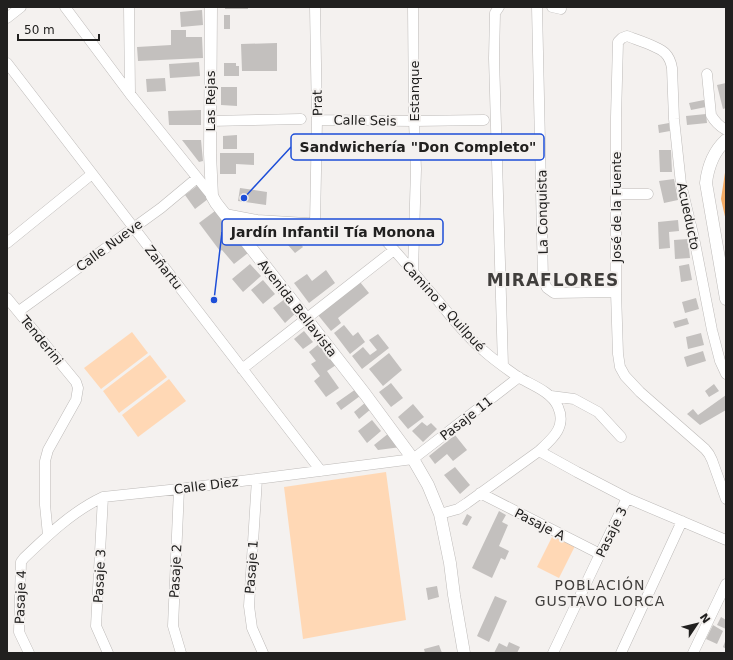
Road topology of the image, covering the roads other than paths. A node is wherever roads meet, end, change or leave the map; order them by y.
1 (21, 7) edge
2 (65, 7) edge
3 (129, 7) edge
4 (211, 7) edge
5 (315, 7) edge
6 (413, 7) edge
7 (499, 7) edge
8 (537, 7) edge
9 (7, 18) edge
10 (668, 56) joint
11 (7, 63) edge
12 (707, 74) dead end
13 (130, 94) junction
14 (301, 119) dead end
15 (317, 120) junction
16 (484, 120) dead end
17 (210, 121) junction
18 (414, 121) junction
19 (726, 130) edge
20 (726, 140) edge
21 (92, 174) junction
22 (197, 178) junction
23 (616, 194) junction
24 (648, 194) dead end
25 (212, 196) junction
26 (225, 214) junction
27 (314, 223) junction
28 (133, 228) junction
29 (7, 243) edge
30 (394, 250) junction
31 (413, 271) junction
32 (616, 292) junction
33 (7, 298) edge
34 (726, 299) edge
35 (19, 311) junction
36 (306, 318) junction
37 (503, 366) junction
38 (242, 369) junction
39 (726, 374) edge
40 (519, 377) junction
41 (551, 396) junction
42 (621, 437) dead end
43 (539, 451) junction
44 (413, 459) junction
45 (321, 471) junction
46 (257, 479) junction
47 (179, 489) junction
48 (480, 493) junction
49 (104, 498) junction
50 (627, 498) junction
51 (726, 499) edge
52 (440, 514) junction
53 (682, 521) junction
54 (48, 535) junction
55 (726, 540) edge
56 (600, 554) junction
57 (21, 562) joint
58 (726, 584) edge
59 (30, 653) edge
60 (108, 653) edge
61 (181, 653) edge
62 (263, 653) edge
63 (464, 653) edge
64 (553, 653) edge
65 (621, 653) edge
66 (693, 653) edge

1 - 9 street
2 - 13 street, Avenida Bellavista
3 - 13 street
4 - 17 street, Las Rejas
5 - 15 street, Prat
6 - 18 street, Estanque
7 - 37 street
8 - 32 street, La Conquista
10 - 23 street, José de la Fuente
10 - 39 street, Acueducto
11 - 21 street, Zañartu
12 - 19 street
13 - 22 street, Avenida Bellavista
14 - 17 street
15 - 18 street, Calle Seis
15 - 27 street, Prat
16 - 18 street, Calle Seis
17 - 25 street, Las Rejas
18 - 31 street, Estanque
20 - 34 street
21 - 28 street, Zañartu
21 - 29 street
22 - 25 street, Avenida Bellavista
22 - 28 street, Calle Nueve
23 - 24 street
23 - 32 street, José de la Fuente
25 - 26 street, Avenida Bellavista
26 - 27 street, Camino a Quilpué
26 - 36 street, Avenida Bellavista
27 - 30 street, Camino a Quilpué
28 - 35 street, Calle Nueve
28 - 38 street, Zañartu
30 - 31 street, Camino a Quilpué
30 - 36 street
31 - 37 street, Camino a Quilpué
32 - 51 street, José de la Fuente
33 - 35 street, Tenderini
35 - 54 street, Tenderini
36 - 38 street
36 - 44 street, Avenida Bellavista
37 - 40 street, Camino a Quilpué
38 - 45 street, Zañartu
40 - 41 street, Camino a Quilpué
40 - 44 street, Pasaje 11
41 - 42 street
41 - 43 street
43 - 48 street
43 - 50 street
44 - 45 street, Calle Diez
44 - 52 street, Avenida Bellavista
45 - 46 street, Calle Diez
46 - 47 street, Calle Diez
46 - 62 street, Pasaje 1
47 - 49 street, Calle Diez
47 - 61 street, Pasaje 2
48 - 52 street
48 - 56 street, Pasaje A
49 - 54 street, Calle Diez
49 - 60 street, Pasaje 3
50 - 53 street
50 - 56 street, Pasaje 3
52 - 63 street, Avenida Bellavista
53 - 55 street
53 - 65 street
54 - 57 street, Calle Diez
56 - 64 street, Pasaje 3
57 - 59 street, Pasaje 4
58 - 66 street

